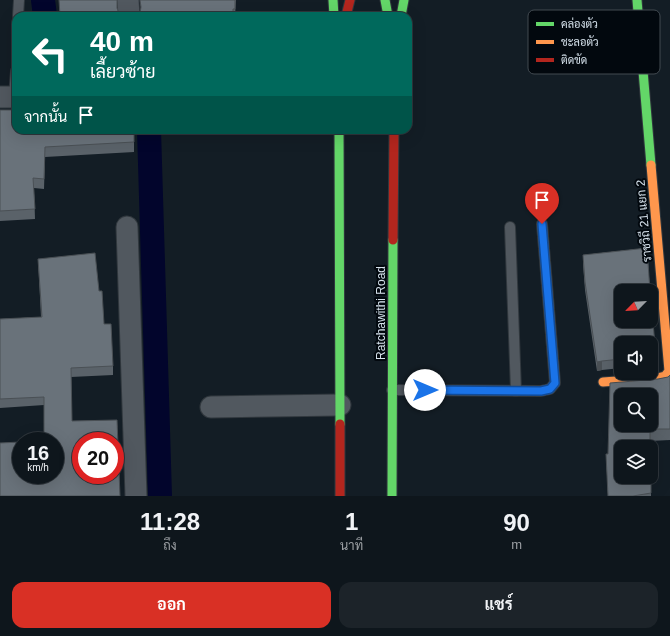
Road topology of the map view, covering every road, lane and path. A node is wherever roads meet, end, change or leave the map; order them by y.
1 (19, 0) edge
2 (128, 0) edge
3 (332, 0) edge
4 (350, 0) edge
5 (386, 0) edge
6 (404, 0) edge
7 (637, 0) edge
8 (638, 10) edge
9 (18, 12) edge
10 (129, 12) edge
11 (334, 12) edge
12 (347, 12) edge
13 (388, 12) edge
14 (402, 12) edge
15 (645, 74) edge
16 (339, 134) edge
17 (394, 134) edge
18 (542, 224) dead end
19 (127, 227) dead end
20 (510, 227) dead end
21 (665, 257) edge
22 (602, 382) dead end
23 (392, 390) junction
24 (516, 391) junction
25 (340, 405) junction
26 (212, 407) dead end
27 (136, 496) edge
28 (340, 496) edge
29 (392, 496) edge

1 - 9 lane
2 - 10 street
3 - 11 main road
4 - 12 main road
5 - 13 main road
6 - 14 main road
7 - 8 main road, ราชวิถี 21 แยก 2
15 - 21 main road, ราชวิถี 21 แยก 2
16 - 25 main road
17 - 23 main road, Ratchawithi Road
18 - 24 lane
19 - 27 street
20 - 24 lane
21 - 22 main road, ราชวิถี 21 แยก 2
23 - 24 lane
23 - 29 main road, Ratchawithi Road
25 - 26 street
25 - 28 main road

